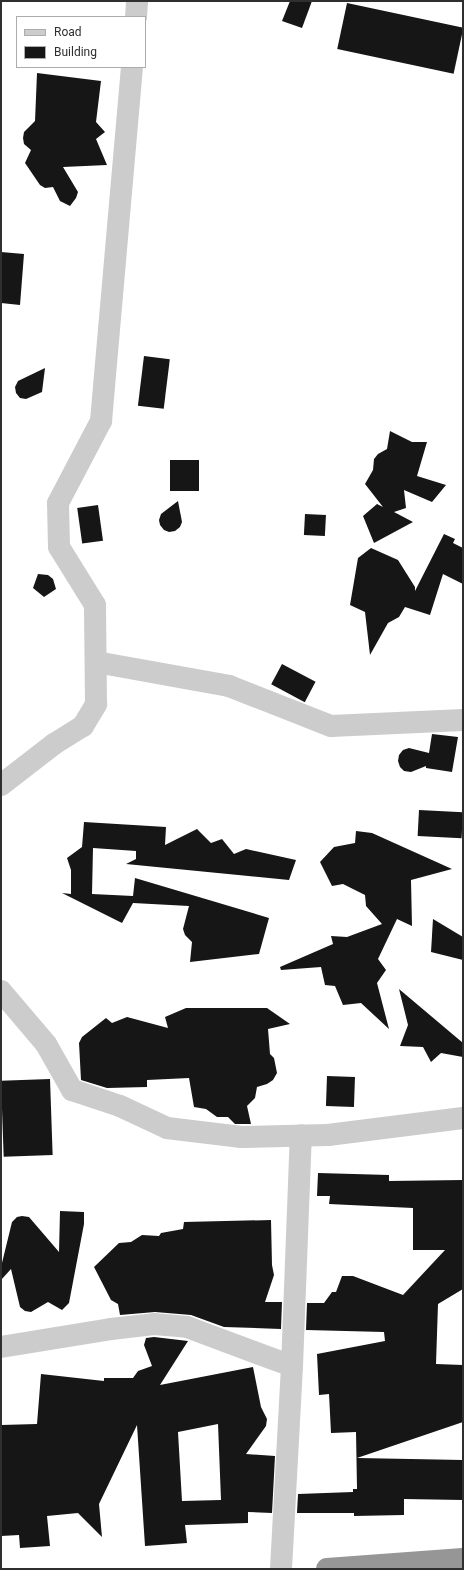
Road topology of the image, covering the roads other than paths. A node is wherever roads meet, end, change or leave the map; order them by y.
1 (137, 1) edge
2 (136, 16) edge
3 (132, 68) edge
4 (96, 662) junction
5 (463, 720) edge
6 (1, 785) edge
7 (1, 991) edge
8 (463, 1118) edge
9 (301, 1135) junction
10 (1, 1347) edge
11 (292, 1366) junction
12 (463, 1559) edge
13 (281, 1569) edge
14 (327, 1569) edge

1 - 2 street
3 - 4 street
4 - 5 street
4 - 6 street
7 - 9 street
8 - 9 street
9 - 11 street
10 - 11 street
11 - 13 street
12 - 14 highway

